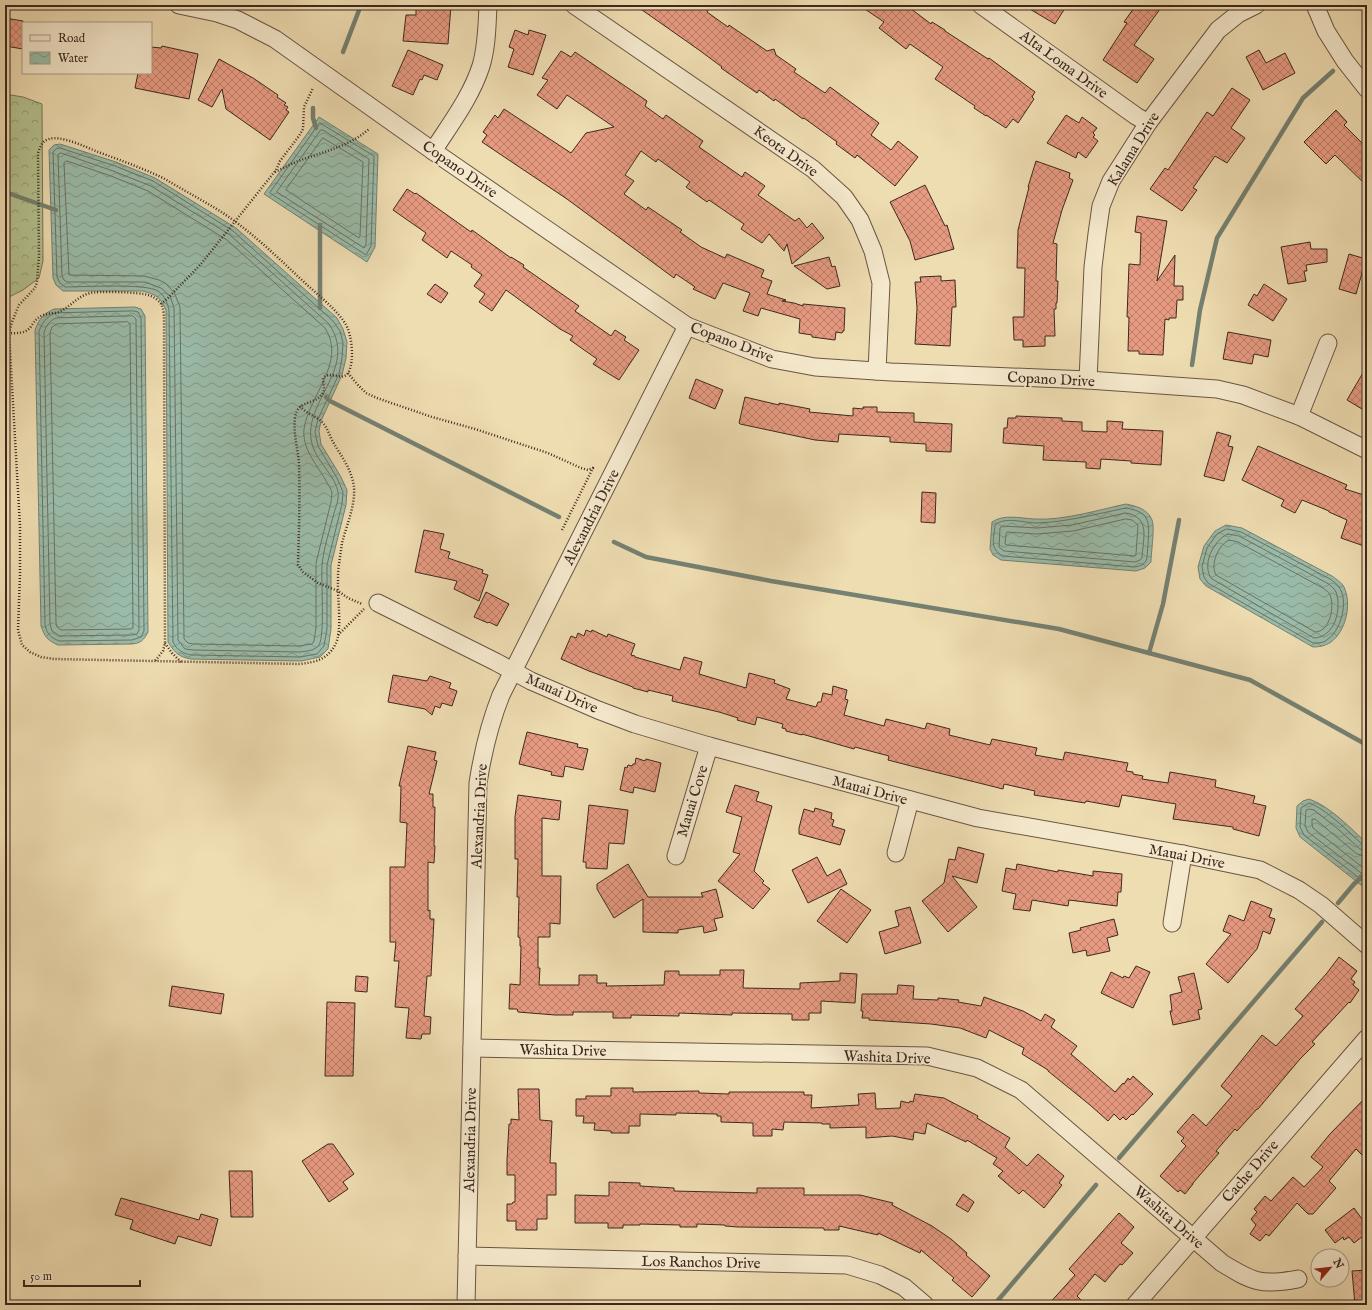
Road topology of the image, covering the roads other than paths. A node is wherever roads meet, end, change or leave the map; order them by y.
1 (178, 5) edge
2 (488, 5) edge
3 (574, 5) edge
4 (981, 5) edge
5 (1256, 5) edge
6 (1315, 5) edge
7 (218, 9) edge
8 (1367, 89) edge
9 (1148, 123) junction
10 (433, 151) junction
11 (687, 326) junction
12 (1328, 343) dead end
13 (877, 371) junction
14 (1088, 380) junction
15 (1299, 416) junction
16 (1367, 450) edge
17 (378, 603) dead end
18 (513, 670) junction
19 (709, 746) junction
20 (910, 800) junction
21 (896, 853) dead end
22 (1183, 854) junction
23 (676, 856) dead end
24 (1172, 923) dead end
25 (1367, 945) edge
26 (1367, 1038) edge
27 (472, 1048) junction
28 (1192, 1238) junction
29 (467, 1256) junction
30 (1298, 1279) dead end
31 (466, 1305) edge
32 (925, 1305) edge
33 (1135, 1305) edge

1 - 7 street, Copano Drive
2 - 10 street
3 - 13 street, Keota Drive
4 - 9 street, Alta Loma Drive
5 - 9 street, Kalama Drive
6 - 8 street
7 - 10 street, Copano Drive
9 - 14 street, Kalama Drive
10 - 11 street, Copano Drive
11 - 13 street, Copano Drive
11 - 18 street, Alexandria Drive
12 - 15 street
13 - 14 street, Copano Drive
14 - 15 street, Copano Drive
15 - 16 street, Copano Drive
17 - 18 street, Mauai Drive
18 - 19 street, Mauai Drive
18 - 27 street, Alexandria Drive
19 - 20 street, Mauai Drive
19 - 23 street, Mauai Cove
20 - 21 street
20 - 22 street, Mauai Drive
22 - 24 street
22 - 25 street, Mauai Drive
26 - 28 street, Cache Drive
27 - 28 street, Washita Drive
27 - 29 street, Alexandria Drive
28 - 30 street, Washita Drive
28 - 33 street, Cache Drive
29 - 31 street, Alexandria Drive
29 - 32 street, Los Ranchos Drive

